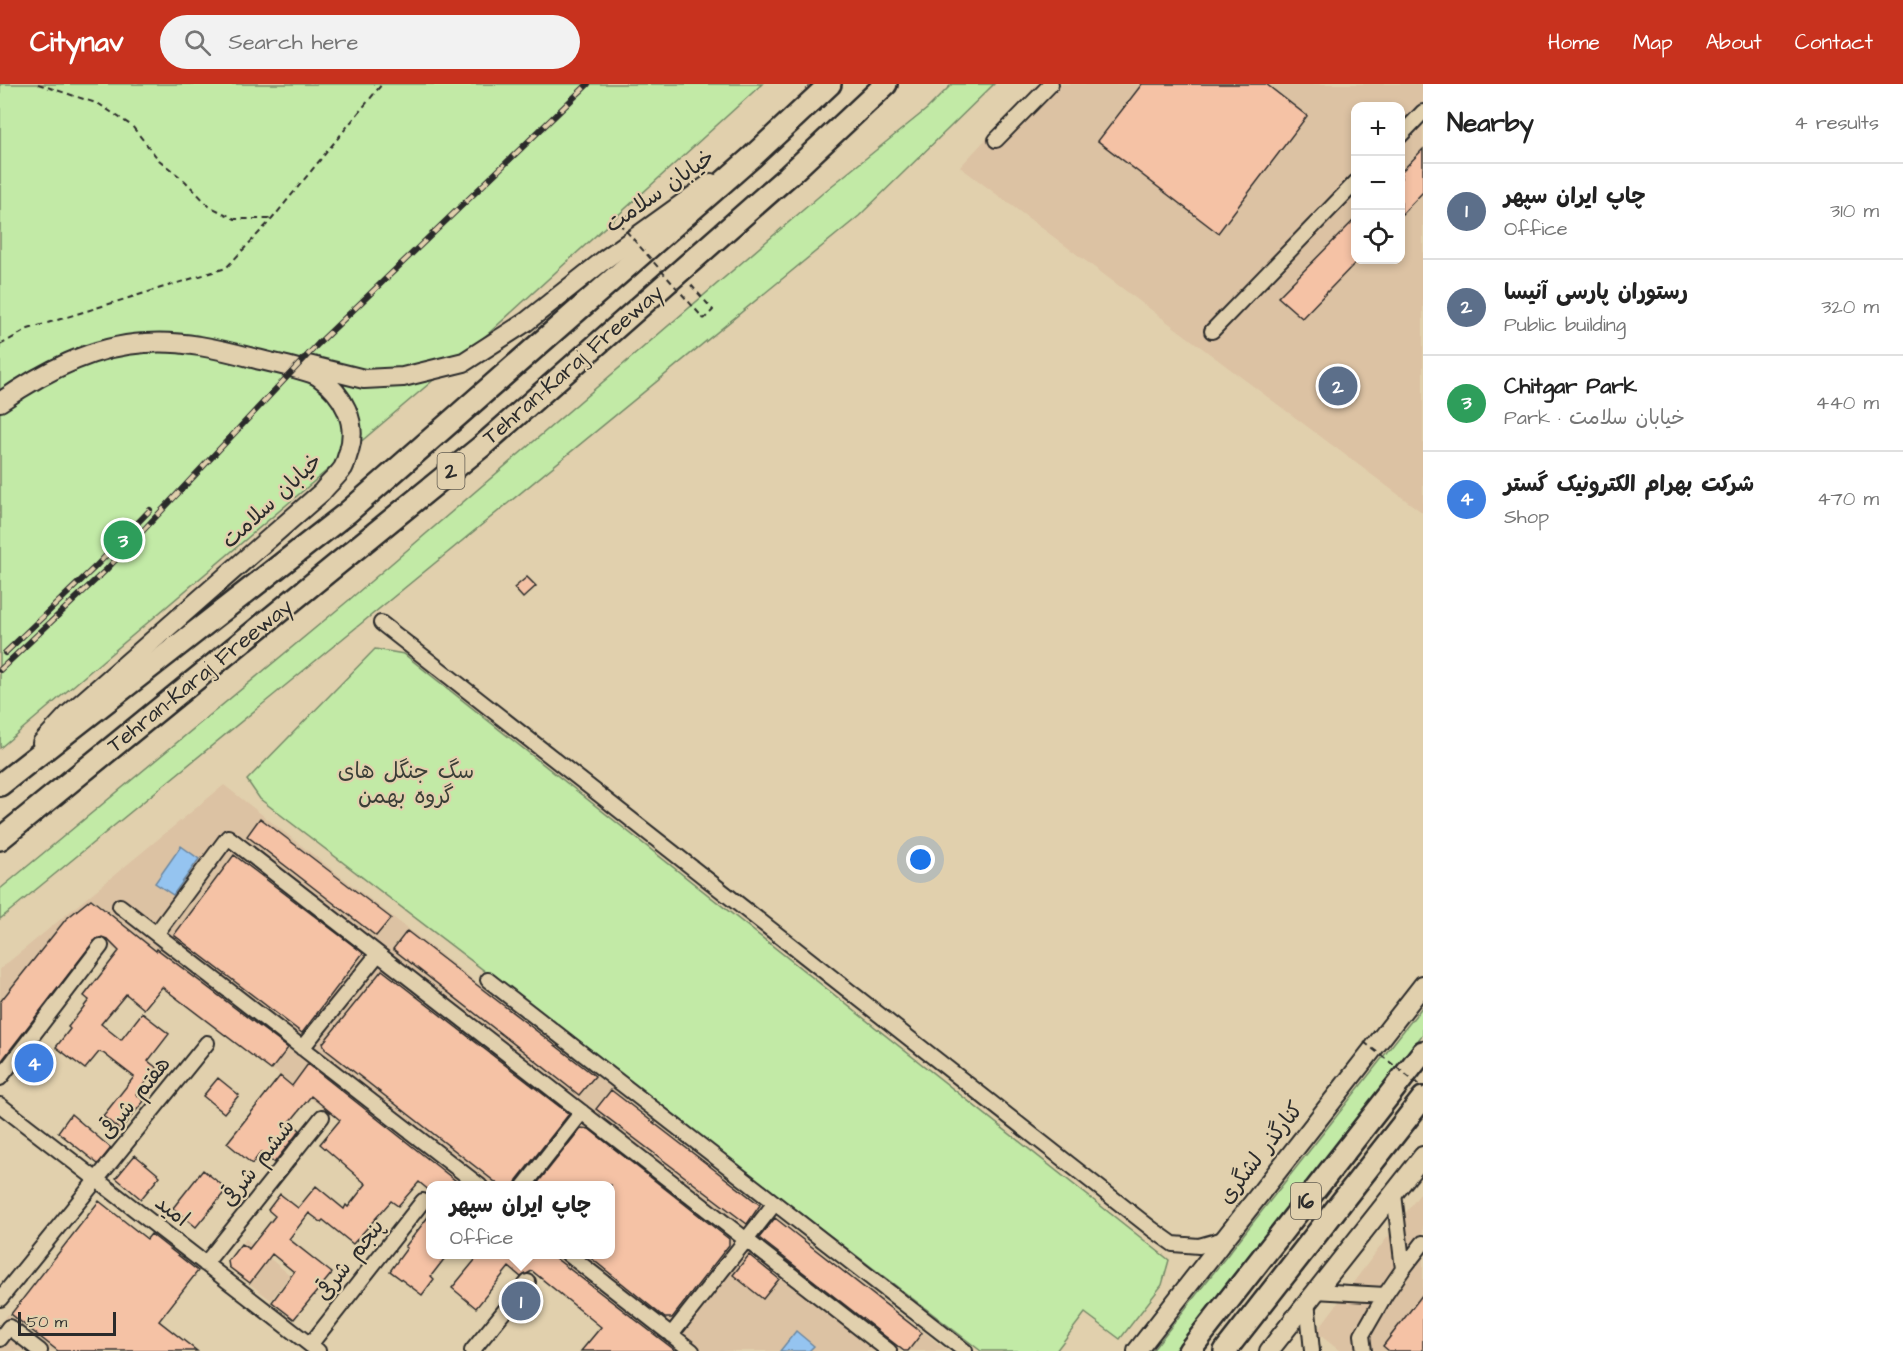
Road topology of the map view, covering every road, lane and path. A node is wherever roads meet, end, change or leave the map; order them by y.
1 (38, 84) edge
2 (382, 84) edge
3 (830, 84) edge
4 (886, 84) edge
5 (1051, 84) edge
6 (1423, 112) edge
7 (1405, 132) edge
8 (996, 140) dead end
9 (752, 157) junction
10 (1351, 187) edge
11 (629, 214) dead end
12 (272, 219) junction
13 (680, 271) junction
14 (1212, 331) dead end
15 (0, 345) edge
16 (0, 393) edge
17 (0, 402) edge
18 (381, 623) dead end
19 (16, 772) junction
20 (0, 785) edge
21 (0, 839) edge
22 (120, 906) dead end
23 (156, 934) junction
24 (100, 946) dead end
25 (378, 954) junction
26 (488, 980) dead end
27 (1423, 985) edge
28 (1364, 1042) dead end
29 (207, 1043) dead end
30 (302, 1048) junction
31 (1423, 1052) edge
32 (0, 1078) edge
33 (1423, 1088) edge
34 (1423, 1098) edge
35 (0, 1105) edge
36 (582, 1112) junction
37 (322, 1117) dead end
38 (1423, 1156) edge
39 (96, 1179) junction
40 (475, 1181) edge
41 (527, 1181) edge
42 (1394, 1194) junction
43 (423, 1201) dead end
44 (775, 1203) junction
45 (1224, 1239) junction
46 (746, 1240) junction
47 (1423, 1243) edge
48 (574, 1259) edge
49 (205, 1264) junction
50 (1403, 1269) junction
51 (528, 1282) dead end
52 (1385, 1295) junction
53 (1311, 1296) junction
54 (0, 1299) edge
55 (671, 1335) junction
56 (0, 1339) edge
57 (314, 1348) edge
58 (40, 1351) edge
59 (472, 1351) edge
60 (692, 1351) edge
61 (889, 1351) edge
62 (965, 1351) edge
63 (1137, 1351) edge
64 (1189, 1351) edge
65 (1225, 1351) edge
66 (1269, 1351) edge
67 (1312, 1351) edge
68 (1364, 1351) edge

1 - 12 path
2 - 12 path
3 - 9 highway, Tehran-Karaj Freeway / 2
4 - 13 highway, Tehran-Karaj Freeway / 2
5 - 8 lane
6 - 7 lane
9 - 16 main road, خیابان سلامت
9 - 19 highway, Tehran-Karaj Freeway / 2
10 - 14 lane
11 - 13 path, bridge
12 - 15 path
13 - 21 highway, Tehran-Karaj Freeway / 2
17 - 19 main road, خیابان سلامت
18 - 45 lane
19 - 20 highway, Tehran-Karaj Freeway / 2
22 - 23 lane
23 - 25 lane
23 - 30 lane
24 - 32 lane
25 - 30 lane
25 - 36 lane
26 - 44 lane
27 - 45 main road, کنارگذر لشگری
28 - 33 path, bridge
29 - 39 lane, هفتم شرقی
30 - 40 lane
31 - 64 highway, 16
34 - 65 highway, 16
35 - 39 lane, امید
36 - 41 lane
36 - 46 lane
37 - 49 lane, ششم شرقی
38 - 42 main road
39 - 49 lane, امید
39 - 54 lane, هفتم شرقی
42 - 50 lane
42 - 53 main road
43 - 57 lane, پنجم شرقی
44 - 46 lane
44 - 62 lane
45 - 63 main road, کنارگذر لشگری
46 - 55 lane
46 - 61 lane
47 - 50 lane
48 - 55 lane
49 - 57 lane, امید
50 - 52 lane
51 - 59 lane
52 - 53 lane
52 - 68 lane
53 - 66 main road
53 - 67 lane
55 - 60 lane
56 - 58 lane

